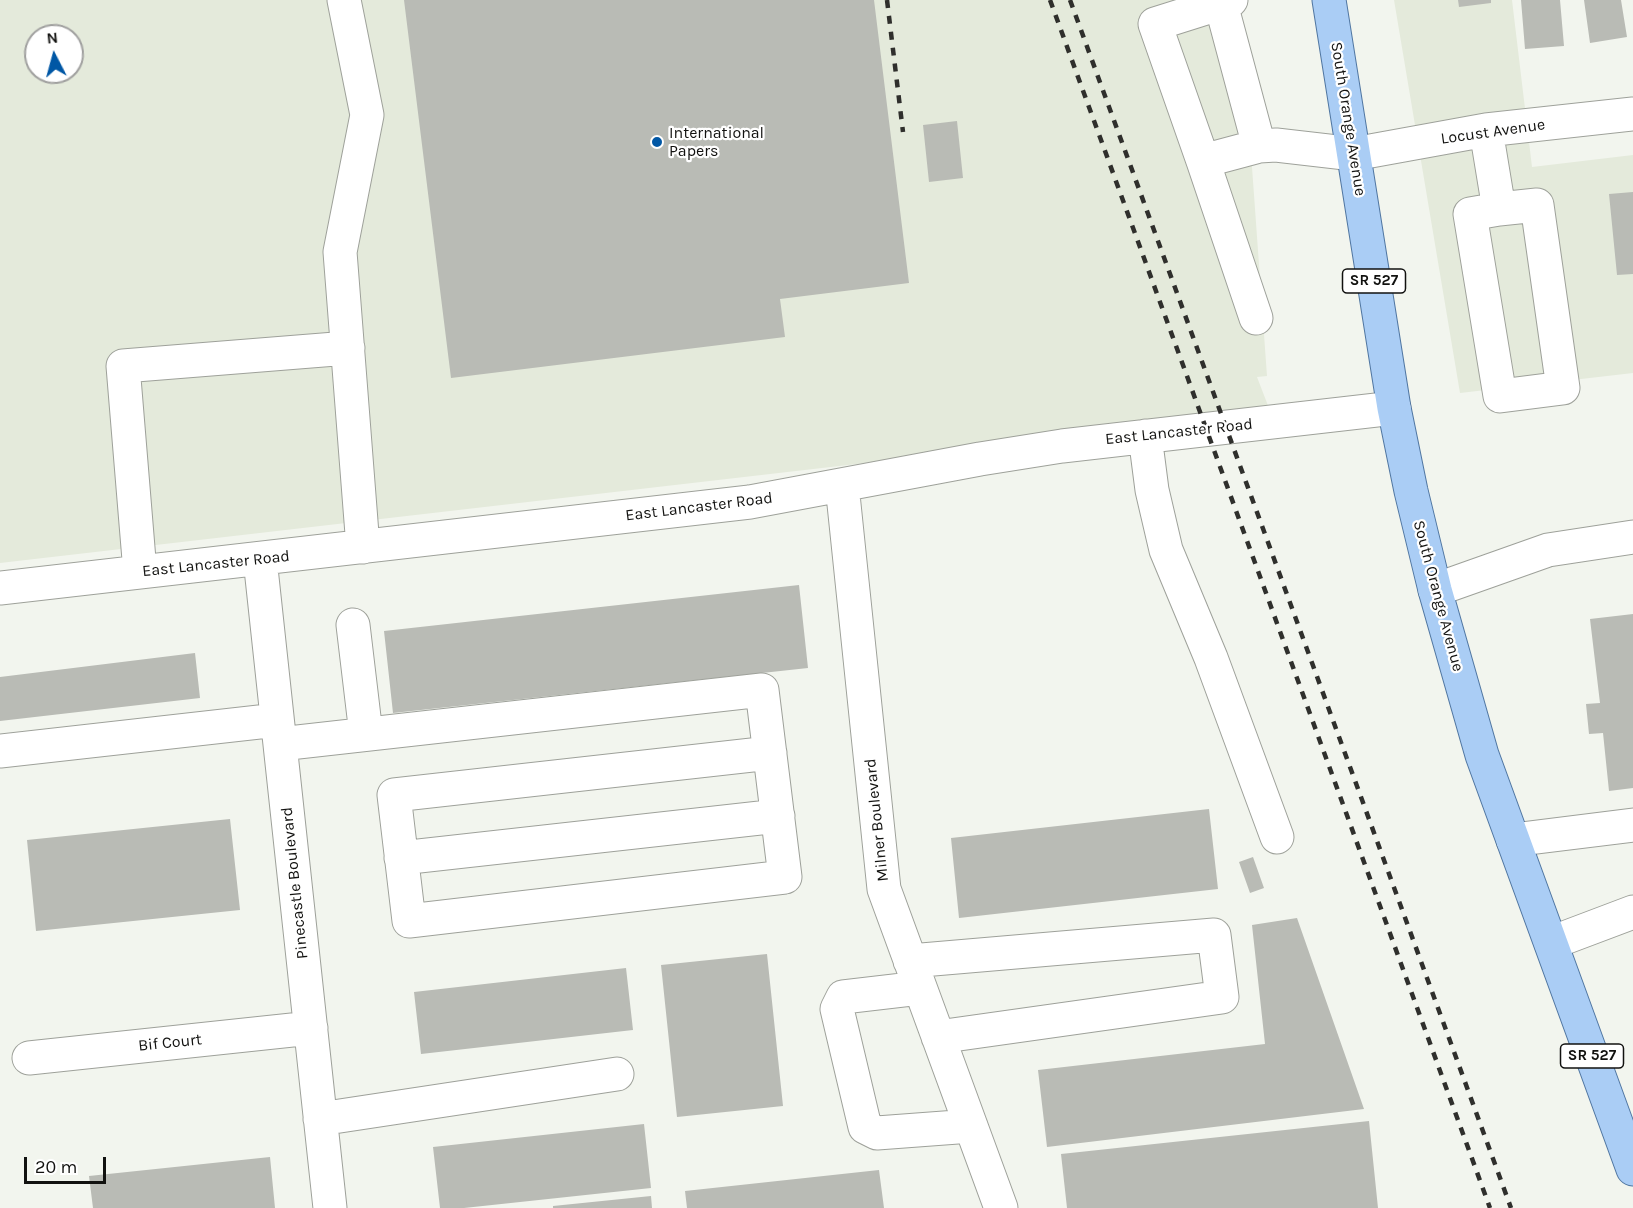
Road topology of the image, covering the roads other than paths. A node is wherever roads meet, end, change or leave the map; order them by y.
1 (345, 0) edge
2 (1329, 0) edge
3 (1226, 2) edge
4 (1633, 114) edge
5 (1486, 130) junction
6 (1259, 146) junction
7 (1354, 154) junction
8 (1203, 161) junction
9 (1499, 210) junction
10 (1256, 318) dead end
11 (348, 348) junction
12 (1394, 408) junction
13 (1145, 436) junction
14 (842, 485) junction
15 (1633, 537) edge
16 (363, 547) junction
17 (260, 559) junction
18 (140, 572) junction
19 (0, 588) edge
20 (1435, 590) junction
21 (353, 625) dead end
22 (279, 732) junction
23 (366, 734) junction
24 (0, 751) edge
25 (770, 753) junction
26 (778, 816) junction
27 (1633, 825) edge
28 (1277, 837) dead end
29 (1513, 840) junction
30 (401, 858) junction
31 (1633, 912) edge
32 (1551, 943) junction
33 (915, 974) junction
34 (311, 1028) junction
35 (938, 1037) junction
36 (29, 1058) dead end
37 (616, 1074) dead end
38 (320, 1119) junction
39 (971, 1126) junction
40 (1633, 1169) edge
41 (330, 1208) edge
42 (1001, 1208) edge

1 - 11 street
2 - 7 main road, South Orange Avenue / SR 527
3 - 6 street
3 - 8 street
4 - 5 street, Locust Avenue
5 - 7 street, Locust Avenue
5 - 9 street
6 - 7 street, Locust Avenue
6 - 8 street, Locust Avenue
7 - 12 main road, South Orange Avenue / SR 527
8 - 10 street
9 - 9 street
11 - 16 street
11 - 18 street
12 - 13 street, East Lancaster Road
12 - 20 main road, South Orange Avenue / SR 527
13 - 14 street, East Lancaster Road
13 - 28 street
14 - 16 street, East Lancaster Road
14 - 33 street, Milner Boulevard
15 - 20 street
16 - 17 street, East Lancaster Road
17 - 18 street, East Lancaster Road
17 - 22 street, Pinecastle Boulevard
18 - 19 street, East Lancaster Road
20 - 29 main road, South Orange Avenue / SR 527
21 - 23 street
22 - 23 street
22 - 24 street
22 - 34 street, Pinecastle Boulevard
23 - 25 street
25 - 26 street
25 - 30 street
26 - 30 street
26 - 30 street
27 - 29 street
29 - 32 main road, South Orange Avenue / SR 527
31 - 32 street
32 - 40 main road, South Orange Avenue / SR 527
33 - 35 street, Milner Boulevard
33 - 35 street
33 - 39 street
34 - 36 street, Bif Court
34 - 38 street, Pinecastle Boulevard
35 - 39 street, Milner Boulevard
37 - 38 street
38 - 41 street, Pinecastle Boulevard
39 - 42 street, Milner Boulevard

